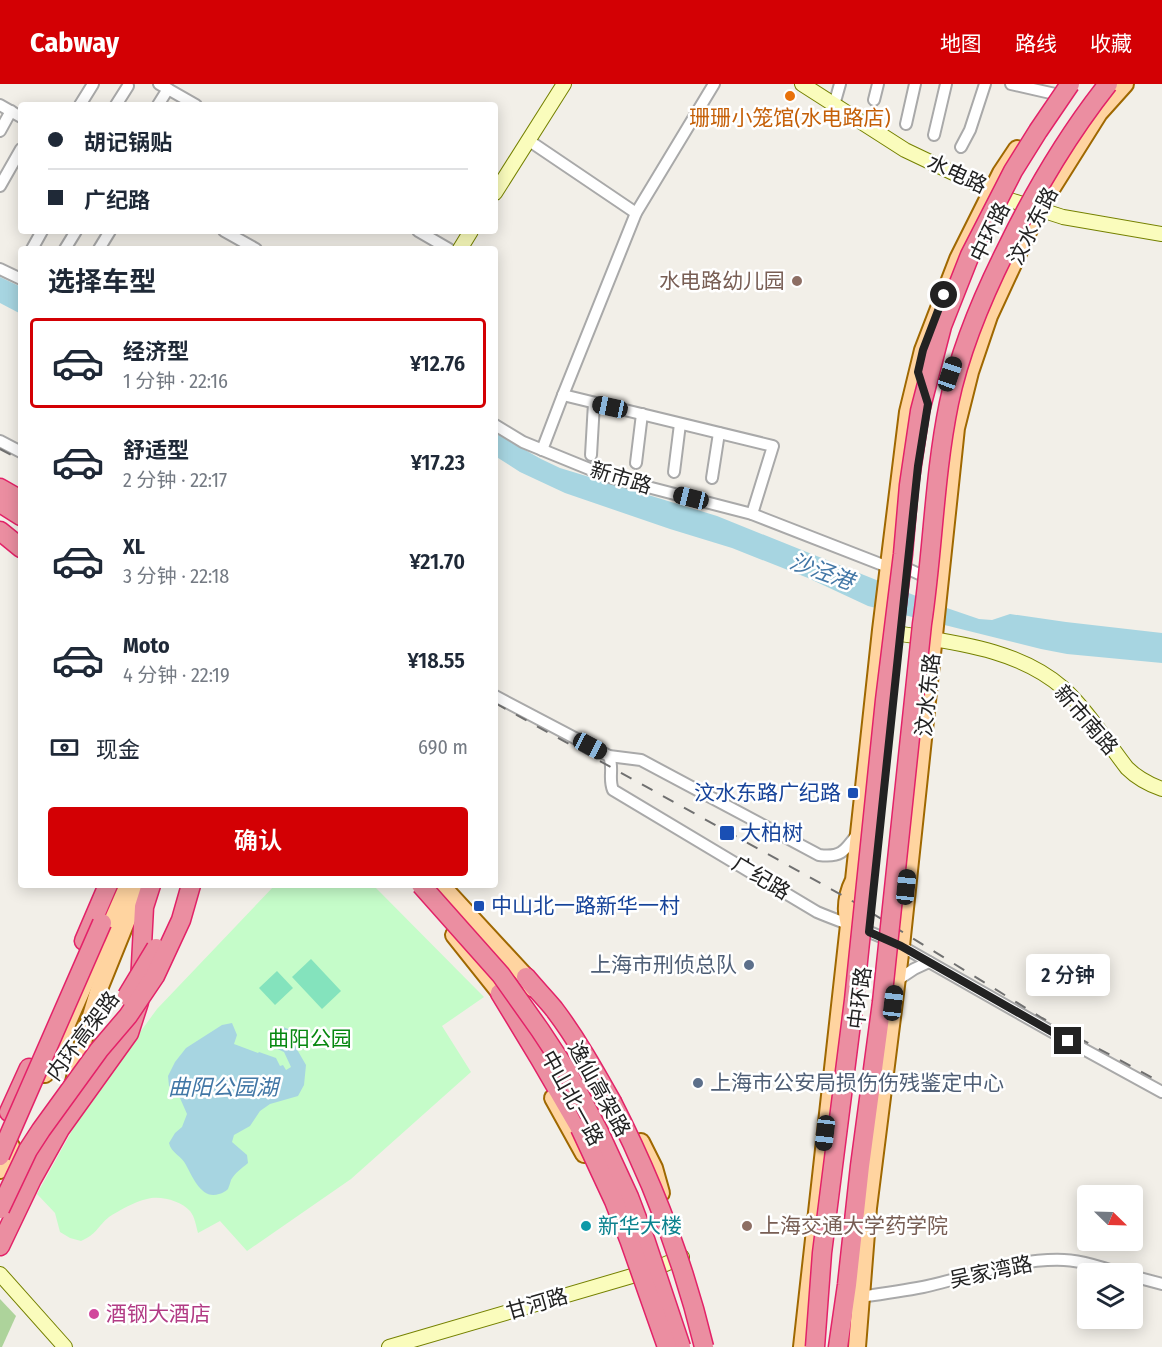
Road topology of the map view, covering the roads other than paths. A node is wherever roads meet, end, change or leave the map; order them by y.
1 (93, 84) edge
2 (564, 84) edge
3 (714, 84) edge
4 (840, 84) edge
5 (878, 84) edge
6 (915, 84) edge
7 (946, 84) edge
8 (985, 84) edge
9 (1011, 84) edge
10 (1108, 84) edge
11 (1119, 84) edge
12 (1125, 84) edge
13 (804, 85) edge
14 (163, 86) edge
15 (128, 87) dead end
16 (1062, 88) edge
17 (1089, 88) edge
18 (874, 100) dead end
19 (83, 102) edge
20 (118, 102) edge
21 (159, 102) edge
22 (191, 102) edge
23 (0, 105) edge
24 (834, 105) junction
25 (16, 114) edge
26 (906, 124) dead end
27 (0, 131) edge
28 (934, 135) dead end
29 (528, 140) junction
30 (961, 147) dead end
31 (18, 154) edge
32 (0, 186) edge
33 (498, 188) edge
34 (1006, 198) junction
35 (1038, 210) junction
36 (636, 213) junction
37 (229, 234) edge
38 (423, 234) edge
39 (1162, 234) edge
40 (251, 246) edge
41 (444, 246) edge
42 (0, 269) edge
43 (18, 278) edge
44 (918, 372) junction
45 (950, 374) junction
46 (563, 395) junction
47 (594, 403) junction
48 (928, 404) junction
49 (961, 411) junction
50 (642, 414) junction
51 (680, 424) junction
52 (498, 427) edge
53 (719, 433) junction
54 (0, 441) edge
55 (18, 450) edge
56 (543, 450) junction
57 (591, 455) dead end
58 (636, 463) dead end
59 (674, 472) dead end
60 (0, 478) edge
61 (712, 478) dead end
62 (0, 488) edge
63 (18, 488) edge
64 (18, 499) edge
65 (0, 503) edge
66 (18, 514) edge
67 (752, 514) junction
68 (0, 517) edge
69 (0, 526) edge
70 (18, 530) edge
71 (0, 531) edge
72 (18, 538) edge
73 (18, 546) edge
74 (914, 572) junction
75 (888, 575) junction
76 (939, 589) junction
77 (882, 623) junction
78 (908, 625) junction
79 (935, 632) junction
80 (874, 690) junction
81 (928, 695) junction
82 (498, 698) edge
83 (897, 723) junction
84 (609, 756) junction
85 (1162, 789) edge
86 (858, 833) junction
87 (111, 888) edge
88 (111, 888) edge
89 (127, 888) edge
90 (140, 888) edge
91 (150, 888) edge
92 (179, 888) edge
93 (190, 888) edge
94 (413, 888) edge
95 (424, 888) edge
96 (437, 888) edge
97 (444, 888) edge
98 (849, 925) junction
99 (876, 934) junction
100 (901, 946) junction
101 (929, 962) junction
102 (523, 974) junction
103 (896, 981) junction
104 (500, 993) junction
105 (1162, 1092) edge
106 (849, 1102) junction
107 (9, 1112) junction
108 (825, 1133) junction
109 (0, 1134) edge
110 (1, 1162) edge
111 (0, 1183) edge
112 (0, 1209) edge
113 (0, 1230) edge
114 (0, 1246) edge
115 (822, 1253) junction
116 (678, 1259) junction
117 (1081, 1263) edge
118 (642, 1273) junction
119 (0, 1274) edge
120 (1143, 1279) edge
121 (1162, 1284) edge
122 (854, 1291) junction
123 (65, 1347) edge
124 (389, 1347) edge
125 (667, 1347) edge
126 (674, 1347) edge
127 (681, 1347) edge
128 (692, 1347) edge
129 (704, 1347) edge
130 (802, 1347) edge
131 (809, 1347) edge
132 (815, 1347) edge
133 (838, 1347) edge
134 (848, 1347) edge
135 (857, 1347) edge

1 - 19 street
2 - 29 street
3 - 36 street
4 - 24 street
5 - 18 street
6 - 26 street
7 - 28 street
8 - 30 street
9 - 16 street
10 - 122 highway, 中环路, bridge
11 - 17 main road
12 - 35 main road, 汶水东路
13 - 24 street, 水电路
14 - 21 street
14 - 22 street
15 - 20 street
16 - 34 main road, 汶水东路
16 - 115 highway, 中环路, bridge
17 - 34 main road, 汶水东路
23 - 25 street
24 - 34 street, 水电路
25 - 27 street
29 - 33 street
29 - 36 street
31 - 32 street
34 - 35 street, 水电路
34 - 44 main road, 汶水东路
34 - 45 main road, 汶水东路
34 - 48 main road, 汶水东路
35 - 39 street, 水电路
35 - 49 main road, 汶水东路
36 - 46 street
37 - 40 street
38 - 41 street
42 - 43 street
44 - 48 main road
44 - 75 main road, 汶水东路
45 - 49 main road
45 - 74 main road, 汶水东路
46 - 47 street
46 - 56 street
47 - 50 street
47 - 57 street
48 - 74 main road, 汶水东路
49 - 76 main road, 汶水东路
50 - 51 street
50 - 58 street
51 - 53 street
51 - 59 street
52 - 56 street, 新市路
53 - 61 street
53 - 67 street
54 - 55 street
56 - 67 street, 新市路
60 - 63 highway
62 - 64 highway
65 - 66 highway
67 - 75 street, 新市路
68 - 70 highway
69 - 72 main road
71 - 73 highway
74 - 75 street, 新市路
74 - 76 street, 新市路
74 - 78 main road, 汶水东路
75 - 77 main road, 汶水东路
76 - 79 main road, 汶水东路
77 - 78 street, 新市南路
77 - 80 main road, 汶水东路
78 - 79 street, 新市南路
78 - 83 main road, 汶水东路
79 - 81 main road, 汶水东路
79 - 85 street, 新市南路
80 - 83 main road
80 - 86 main road, 汶水东路
81 - 83 main road
81 - 100 main road, 汶水东路
82 - 84 street
83 - 99 main road, 汶水东路
84 - 86 street
84 - 98 street, 广纪路
86 - 98 main road, 汶水东路
87 - 110 highway, bridge
88 - 107 highway
89 - 110 main road
90 - 113 main road
91 - 114 highway
92 - 111 highway, 内环高架路, bridge
93 - 112 highway, 内环高架路, bridge
94 - 104 main road
95 - 127 highway, 逸仙高架路, bridge
96 - 128 highway, 逸仙高架路
97 - 102 main road, 中山北一路
98 - 99 street
98 - 108 main road, 汶水东路
99 - 100 street
99 - 106 main road, 汶水东路
99 - 133 main road, 汶水东路
100 - 101 street
100 - 103 main road, 汶水东路
101 - 103 street
101 - 105 street
102 - 116 main road, 中山北一路
102 - 129 highway, bridge
103 - 122 main road, 汶水东路
104 - 118 main road
104 - 125 highway, bridge
106 - 108 main road
106 - 132 main road, 汶水东路
107 - 109 main road
107 - 110 main road
108 - 130 main road, 汶水东路
115 - 131 highway, bridge
115 - 132 highway, 中环路, bridge
116 - 118 street, 甘河路
116 - 129 main road
117 - 122 street, 吴家湾路
118 - 124 street, 甘河路
118 - 126 main road
119 - 123 street
120 - 121 street
122 - 133 highway, 中环路
122 - 134 highway
122 - 135 main road, 汶水东路

